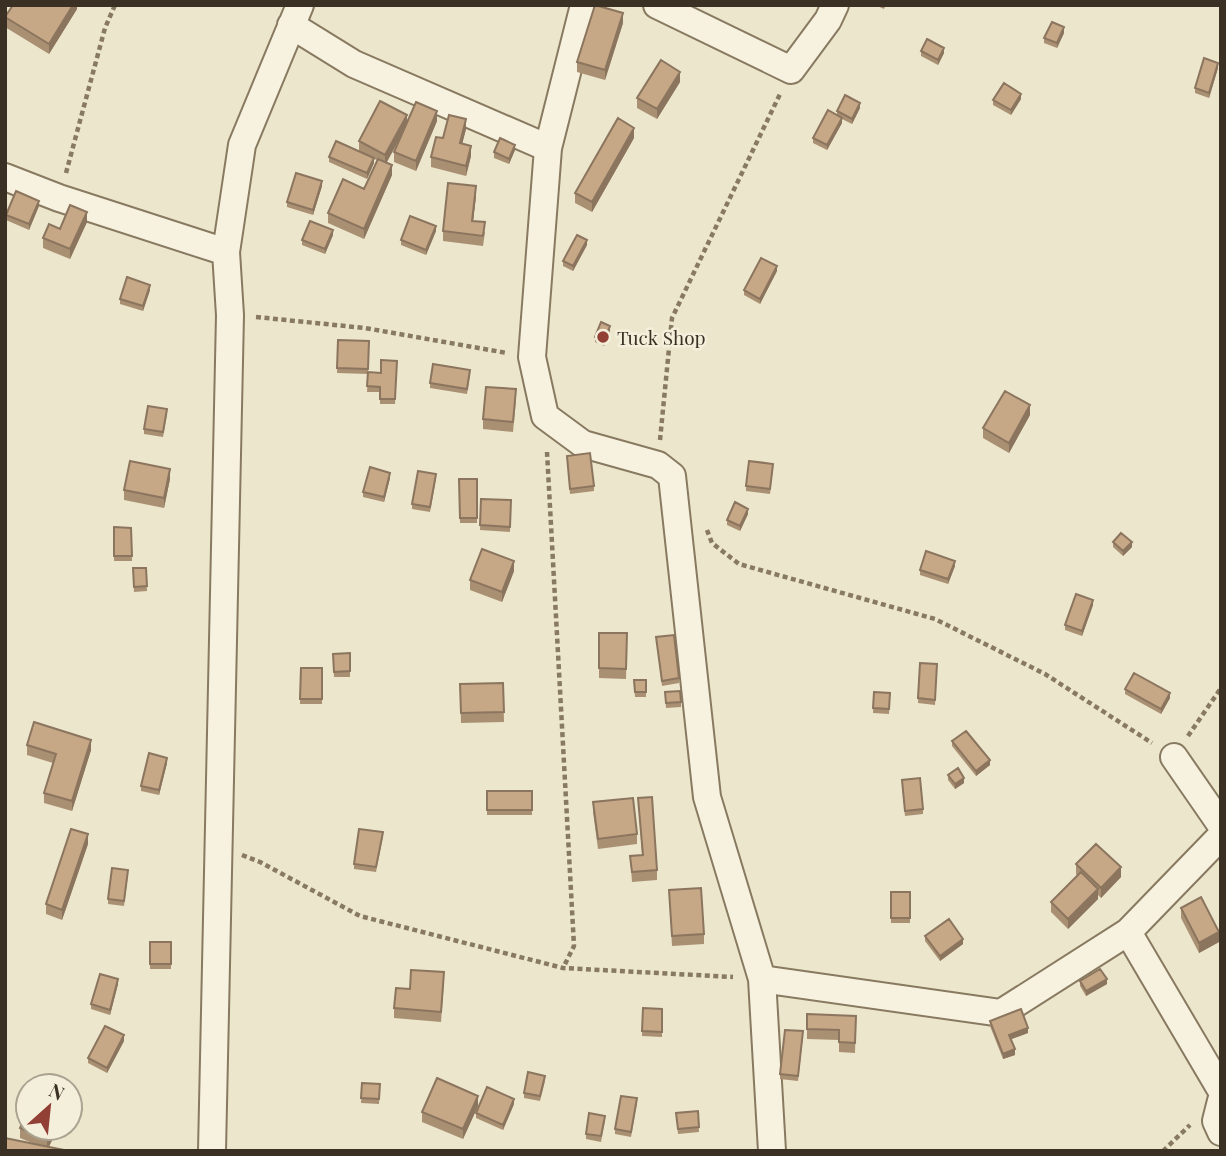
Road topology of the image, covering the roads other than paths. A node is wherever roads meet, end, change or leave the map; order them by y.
1 (584, 5) edge
2 (657, 5) edge
3 (835, 5) edge
4 (296, 15) edge
5 (548, 148) junction
6 (5, 177) edge
7 (226, 252) junction
8 (1174, 757) road end
9 (1221, 825) edge
10 (1221, 836) edge
11 (1128, 932) junction
12 (762, 979) junction
13 (1221, 1090) edge
14 (1221, 1101) edge
15 (1221, 1132) edge
16 (212, 1151) edge
17 (772, 1151) edge

1 - 5 street
2 - 3 street
4 - 5 street
4 - 7 street
5 - 12 street
6 - 7 street
7 - 16 street
8 - 9 street
10 - 11 street
11 - 12 street
11 - 13 street
12 - 17 street
14 - 15 street

